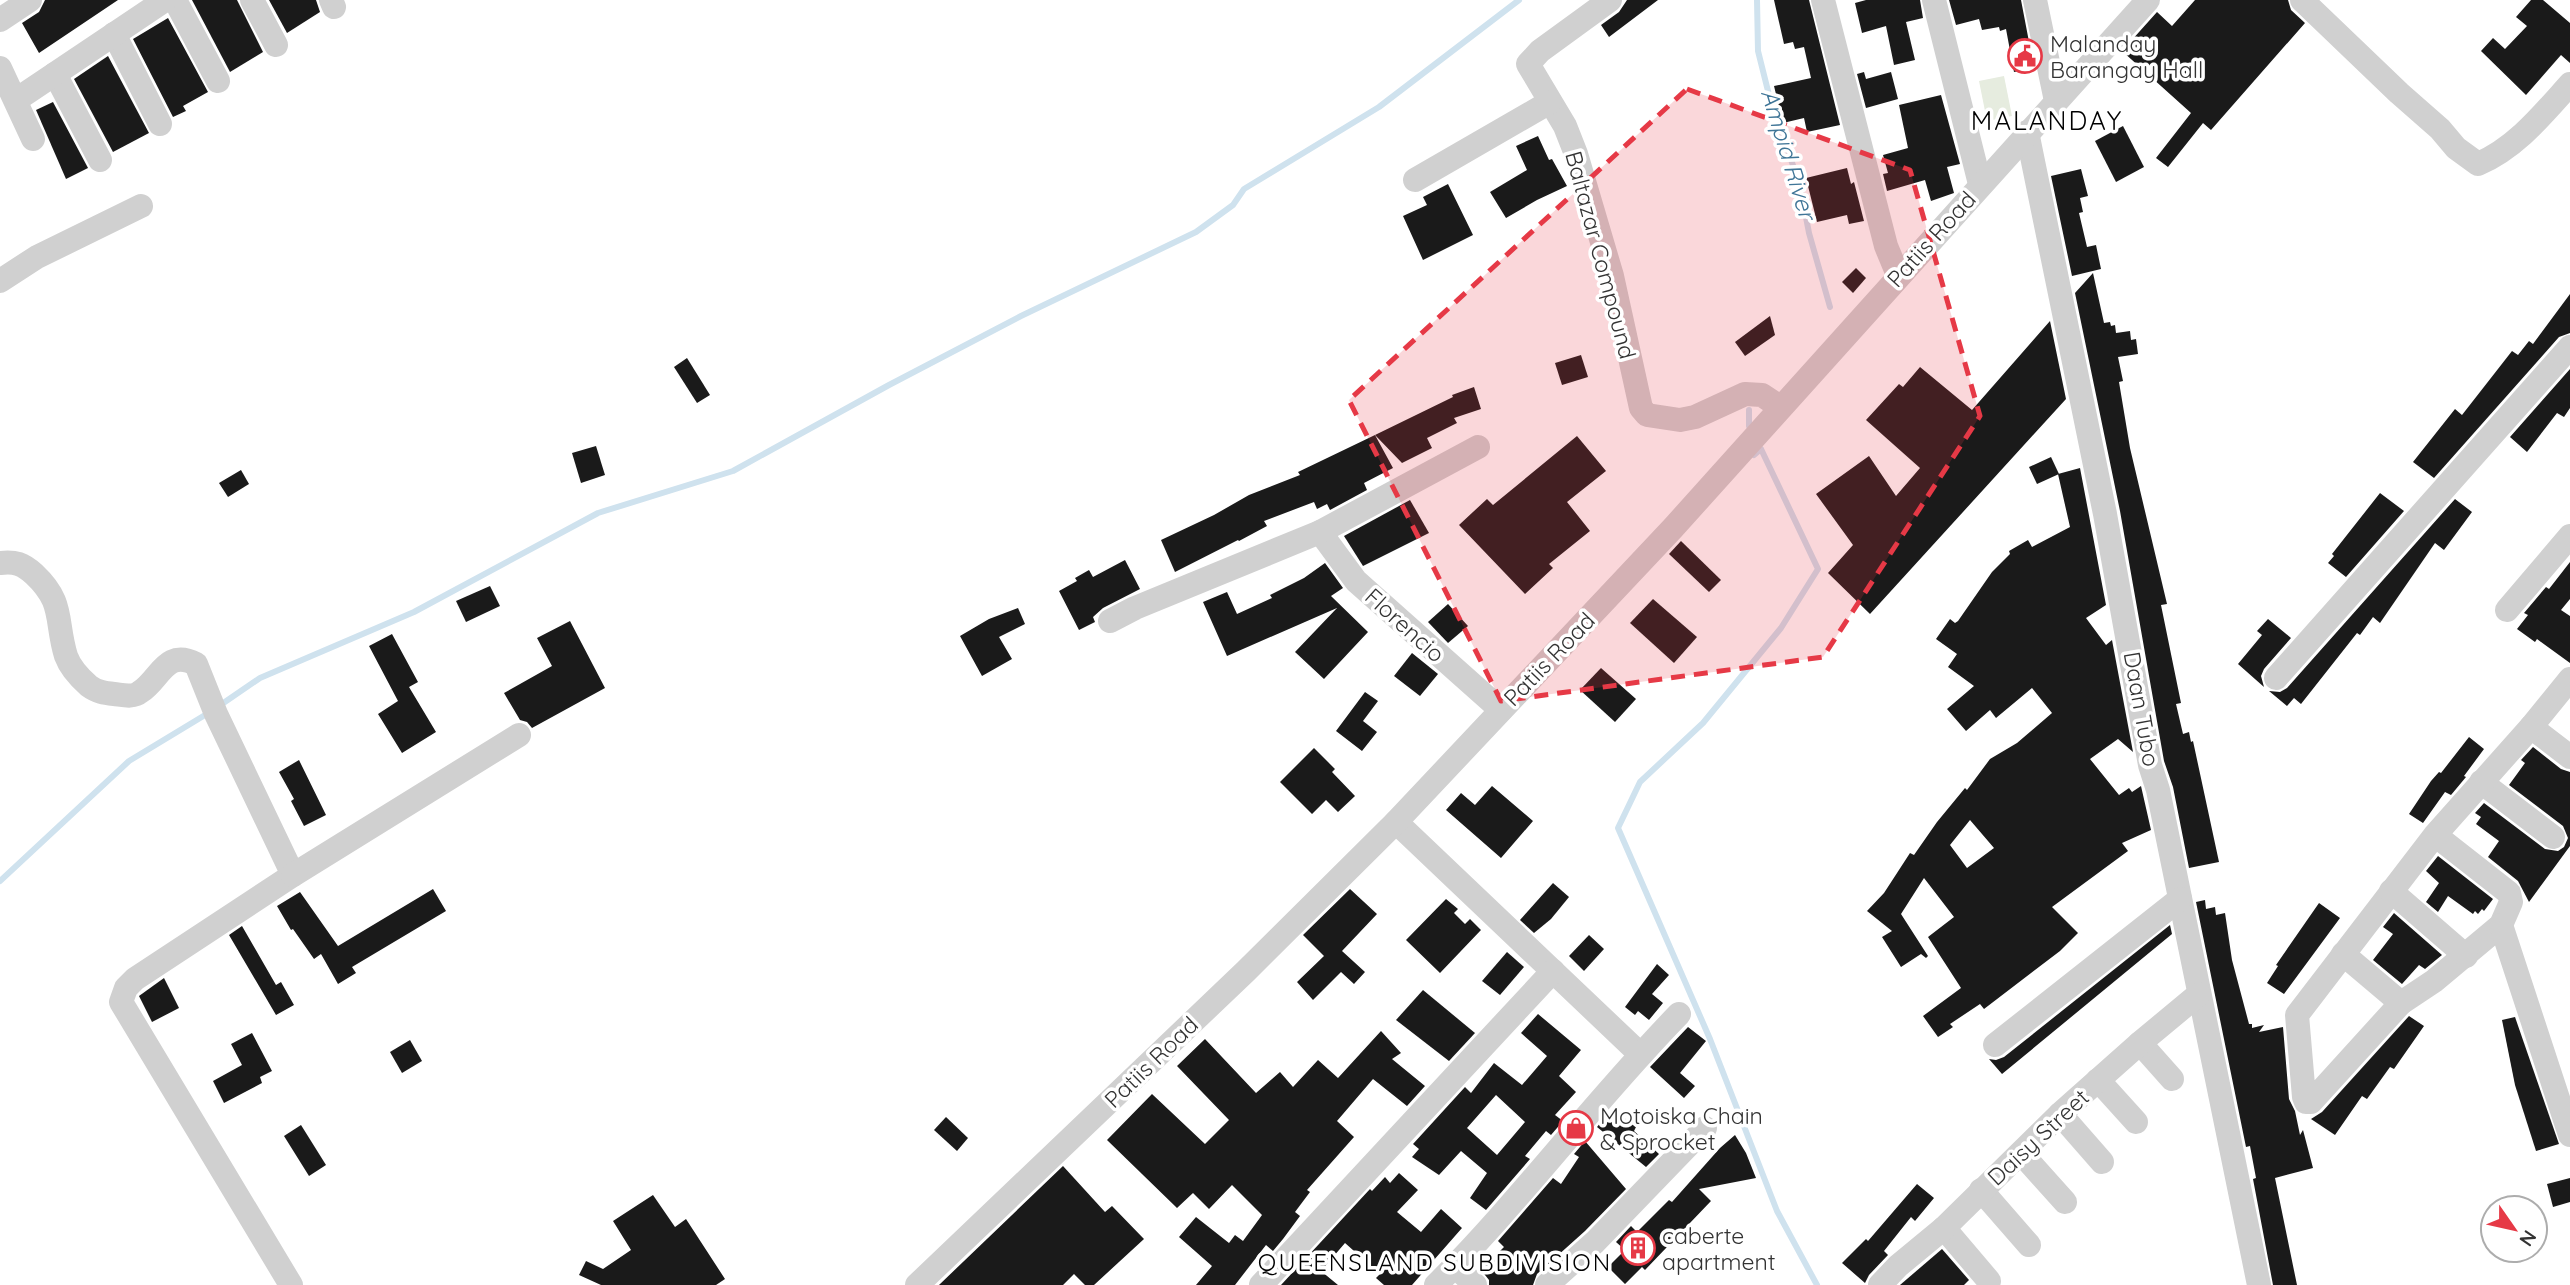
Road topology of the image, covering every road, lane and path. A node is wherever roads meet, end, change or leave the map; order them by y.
1 (30, 0) edge
2 (165, 0) edge
3 (175, 0) edge
4 (251, 0) edge
5 (1610, 0) edge
6 (1823, 0) edge
7 (1934, 0) edge
8 (2035, 0) edge
9 (2148, 0) edge
10 (2302, 0) edge
11 (0, 20) edge
12 (114, 34) junction
13 (276, 46) dead end
14 (0, 68) edge
15 (55, 74) junction
16 (218, 81) dead end
17 (2570, 84) edge
18 (16, 100) junction
19 (2056, 101) junction
20 (1550, 102) junction
21 (160, 124) dead end
22 (2027, 132) junction
23 (33, 139) dead end
24 (100, 160) dead end
25 (1415, 180) dead end
26 (1980, 184) junction
27 (141, 206) dead end
28 (1898, 275) junction
29 (0, 281) edge
30 (2570, 346) edge
31 (1780, 407) junction
32 (1478, 447) dead end
33 (1320, 532) junction
34 (2568, 542) edge
35 (0, 564) edge
36 (2507, 610) dead end
37 (1110, 621) dead end
38 (2276, 678) dead end
39 (2570, 680) edge
40 (1501, 710) junction
41 (2531, 727) junction
42 (519, 735) dead end
43 (2570, 757) edge
44 (2481, 782) junction
45 (1396, 822) junction
46 (2435, 835) junction
47 (2553, 837) dead end
48 (293, 875) junction
49 (2391, 891) junction
50 (2180, 899) junction
51 (2501, 925) junction
52 (2343, 954) junction
53 (2466, 956) junction
54 (1553, 971) junction
55 (2199, 994) junction
56 (2401, 1003) junction
57 (1679, 1014) dead end
58 (2140, 1043) junction
59 (1995, 1045) dead end
60 (1640, 1054) junction
61 (2172, 1079) dead end
62 (2098, 1080) junction
63 (2060, 1115) junction
64 (2136, 1122) dead end
65 (1704, 1128) dead end
66 (2570, 1135) edge
67 (2021, 1153) junction
68 (2102, 1162) dead end
69 (1981, 1190) junction
70 (2065, 1202) dead end
71 (1944, 1228) junction
72 (2029, 1245) dead end
73 (1455, 1266) junction
74 (1989, 1281) dead end
75 (291, 1285) edge
76 (917, 1285) edge
77 (1261, 1285) edge
78 (1436, 1285) edge
79 (1475, 1285) edge
80 (1548, 1285) edge
81 (1880, 1285) edge
82 (2259, 1285) edge

1 - 11 street
2 - 12 street
3 - 16 street
4 - 13 street
5 - 20 street, Baltazar Compound
6 - 28 street
7 - 26 street
8 - 19 street
9 - 19 street, Patiis Road
10 - 17 street
12 - 15 street
12 - 21 street
14 - 18 street
15 - 18 street
15 - 24 street
18 - 23 street
19 - 22 street, Patiis Road
20 - 25 street
20 - 31 street, Baltazar Compound
22 - 26 street, Patiis Road
22 - 50 street, Daan Tubo
26 - 28 street, Patiis Road
27 - 29 street
28 - 31 street, Patiis Road
30 - 38 street
31 - 40 street, Patiis Road
32 - 33 street
33 - 37 street
33 - 40 street, Florencio
34 - 36 street
35 - 48 street
39 - 41 street
40 - 45 street, Patiis Road
41 - 43 street
41 - 44 street
42 - 48 street
44 - 46 street
44 - 47 street
45 - 54 street
45 - 76 street, Patiis Road
46 - 49 street
46 - 51 street
48 - 75 street
49 - 52 street
49 - 53 street
50 - 55 street, Daan Tubo
50 - 59 street
51 - 53 street
51 - 66 street
52 - 56 street
52 - 56 street
53 - 56 street
54 - 60 street
54 - 77 street
55 - 58 street, Daisy Street
55 - 82 street, Daan Tubo
57 - 60 street
58 - 61 street
58 - 62 street, Daisy Street
60 - 73 street
62 - 63 street, Daisy Street
62 - 64 street
63 - 67 street, Daisy Street
63 - 68 street
65 - 80 street
67 - 69 street, Daisy Street
67 - 70 street
69 - 71 street, Daisy Street
69 - 72 street
71 - 74 street
71 - 81 street, Daisy Street
73 - 78 street
73 - 79 street

